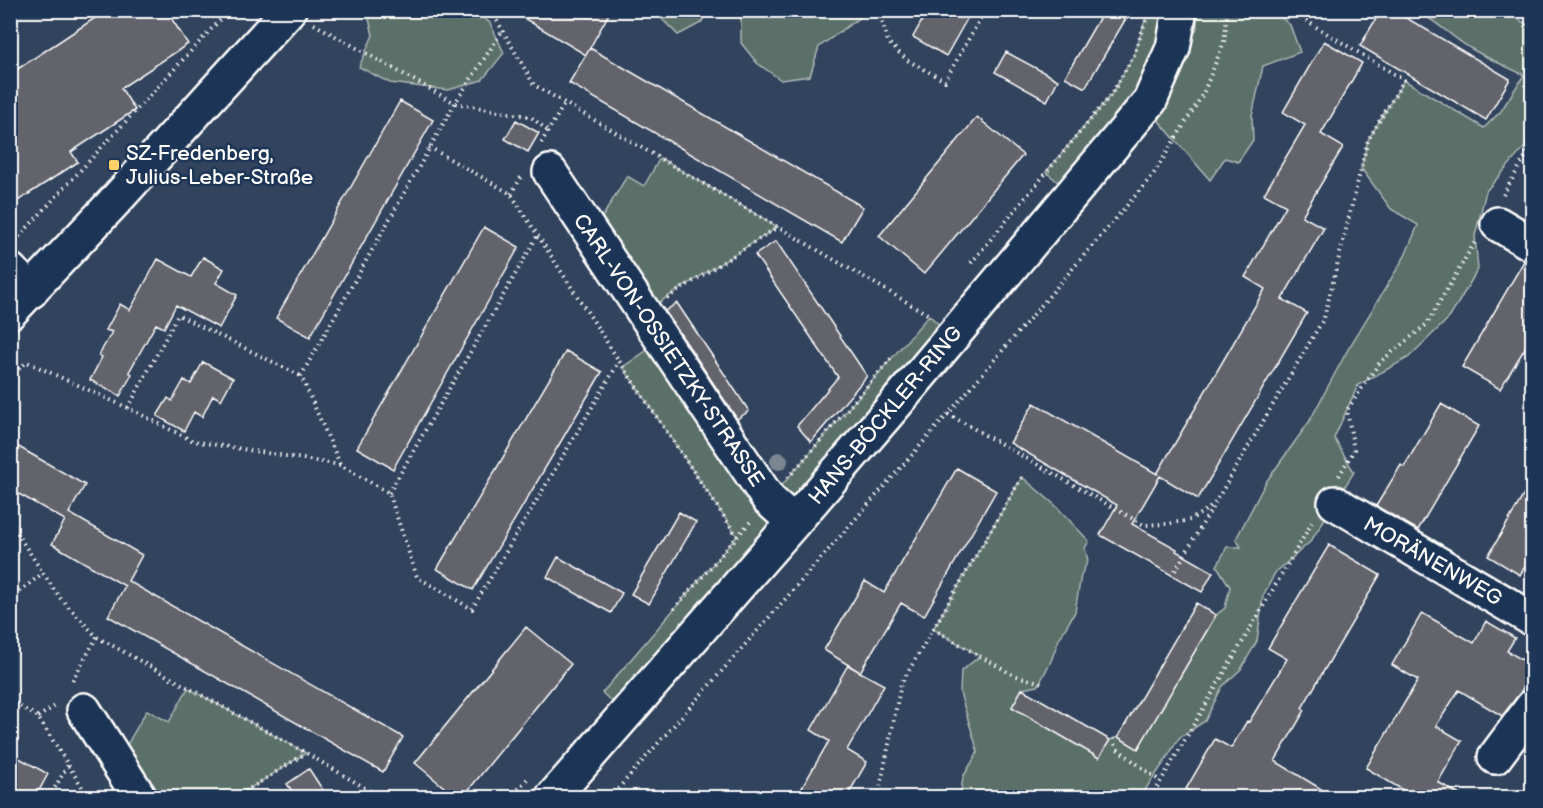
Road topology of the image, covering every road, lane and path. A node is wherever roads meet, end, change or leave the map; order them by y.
1 (229, 10) edge
2 (491, 10) edge
3 (879, 10) edge
4 (985, 10) edge
5 (1180, 10) edge
6 (1228, 10) edge
7 (1288, 10) edge
8 (1147, 15) dead end
9 (300, 16) edge
10 (503, 30) junction
11 (454, 103) junction
12 (548, 131) dead end
13 (1533, 145) edge
14 (429, 147) junction
15 (550, 172) dead end
16 (1491, 221) junction
17 (778, 227) junction
18 (538, 235) junction
19 (1533, 244) edge
20 (10, 246) edge
21 (966, 270) dead end
22 (17, 291) edge
23 (644, 312) junction
24 (922, 323) dead end
25 (899, 350) dead end
26 (619, 362) junction
27 (301, 376) junction
28 (10, 377) edge
29 (128, 408) junction
30 (948, 414) junction
31 (340, 465) junction
32 (1022, 477) dead end
33 (389, 493) junction
34 (769, 500) junction
35 (1329, 500) junction
36 (1214, 504) junction
37 (794, 522) junction
38 (10, 523) edge
39 (43, 573) junction
40 (1172, 576) dead end
41 (10, 600) edge
42 (1533, 619) edge
43 (933, 629) junction
44 (97, 637) junction
45 (1042, 683) dead end
46 (71, 699) junction
47 (10, 700) edge
48 (1533, 707) edge
49 (38, 717) junction
50 (1114, 738) dead end
51 (306, 753) junction
52 (1495, 757) dead end
53 (68, 765) junction
54 (1160, 781) junction
55 (49, 798) edge
56 (89, 798) edge
57 (140, 798) edge
58 (235, 798) edge
59 (382, 798) edge
60 (552, 798) edge
61 (610, 798) edge
62 (878, 798) edge
63 (1150, 798) edge

1 - 20 path
2 - 10 path
3 - 4 path
5 - 37 street, HANS-BÖCKLER-RING
6 - 30 path
7 - 36 path
8 - 21 path
9 - 11 path
9 - 22 street
10 - 11 path
10 - 17 path
11 - 12 path
11 - 14 path
13 - 16 path
14 - 18 path
14 - 27 path
15 - 23 street, CARL-VON-OSSIETZKY-STRASSE
16 - 19 street
16 - 35 path
17 - 23 path
17 - 24 path
18 - 26 path
18 - 33 path
23 - 34 street, CARL-VON-OSSIETZKY-STRASSE
25 - 34 path
26 - 33 path
26 - 34 path
27 - 29 path
27 - 31 path
28 - 29 path
29 - 31 path
30 - 36 path
30 - 61 path
31 - 33 path
32 - 43 path
34 - 37 street, CARL-VON-OSSIETZKY-STRASSE
35 - 42 street, MORÄNENWEG
35 - 54 path
36 - 40 path
37 - 60 street, HANS-BÖCKLER-RING
38 - 39 path
39 - 41 path
39 - 44 path
43 - 45 path
43 - 62 path
44 - 46 path
44 - 51 path
46 - 49 path
46 - 57 street
47 - 49 path
48 - 52 street
49 - 53 path
50 - 54 path
51 - 58 path
51 - 59 path
53 - 55 path
53 - 56 path
54 - 63 path

